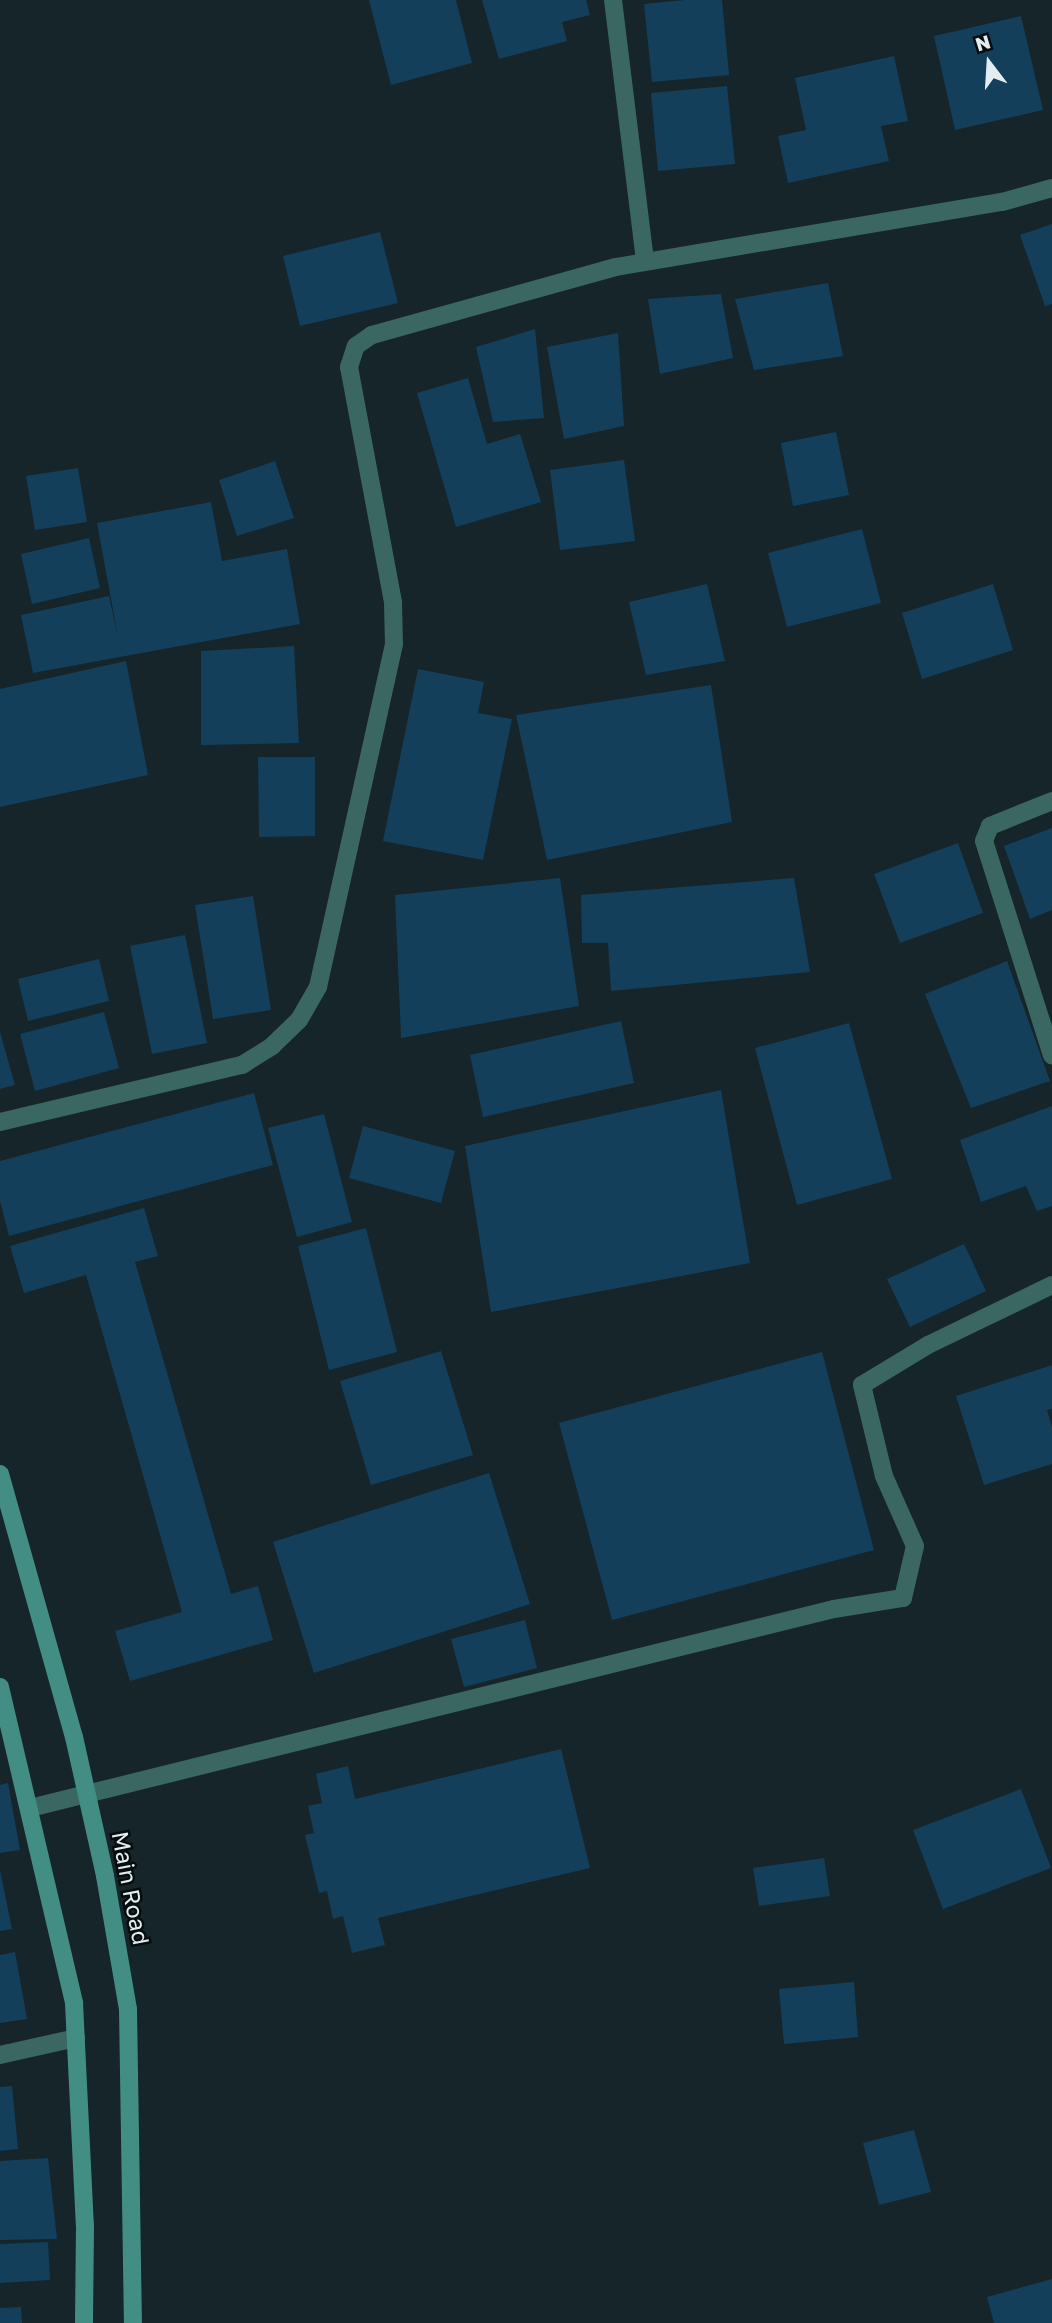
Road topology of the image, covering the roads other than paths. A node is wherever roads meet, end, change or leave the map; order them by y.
1 (613, 0) edge
2 (1052, 188) edge
3 (645, 261) junction
4 (1052, 802) edge
5 (1052, 1055) edge
6 (0, 1122) edge
7 (1052, 1285) edge
8 (0, 1474) edge
9 (0, 1687) edge
10 (88, 1797) junction
11 (30, 1808) junction
12 (76, 2038) junction
13 (0, 2055) edge
14 (84, 2323) edge
15 (133, 2323) edge

1 - 3 street
2 - 3 street
3 - 6 street
4 - 5 street
7 - 10 street
8 - 10 main road, Main Road
9 - 11 main road
10 - 11 street
10 - 15 main road, Main Road
11 - 12 main road
12 - 13 street
12 - 14 main road

